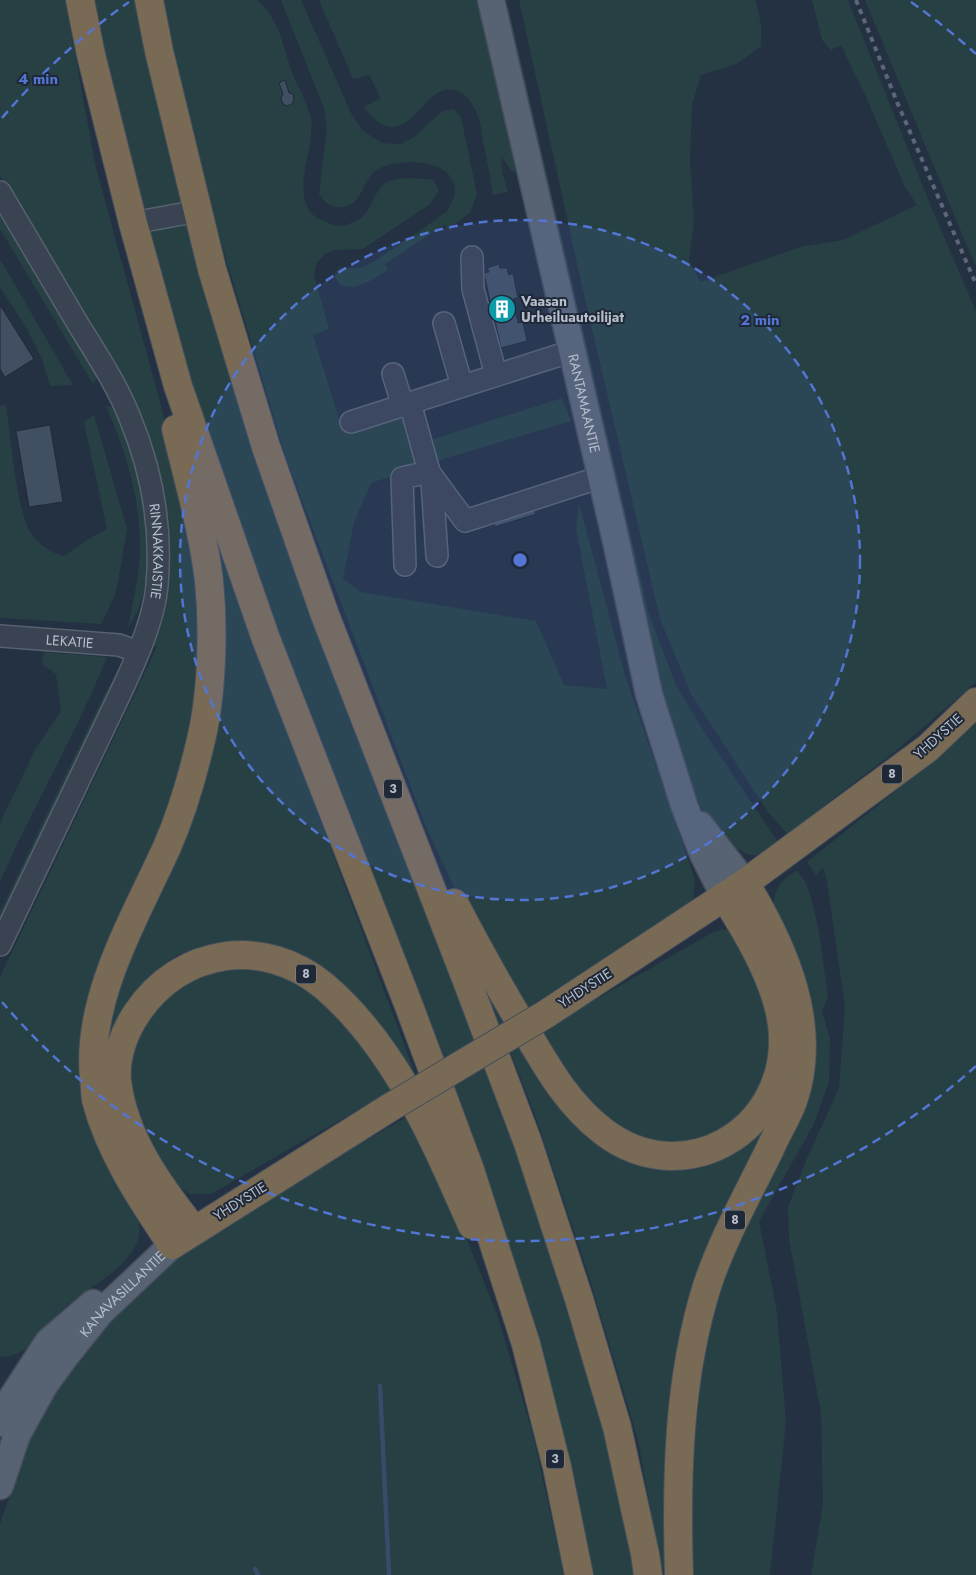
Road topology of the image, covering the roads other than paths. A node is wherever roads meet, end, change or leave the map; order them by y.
1 (80, 0) edge
2 (149, 0) edge
3 (491, 0) edge
4 (0, 192) edge
5 (198, 211) junction
6 (133, 223) junction
7 (472, 257) dead end
8 (444, 323) dead end
9 (572, 351) junction
10 (393, 374) dead end
11 (496, 375) junction
12 (178, 386) junction
13 (462, 386) junction
14 (406, 404) junction
15 (350, 422) dead end
16 (429, 472) junction
17 (601, 477) junction
18 (437, 556) dead end
19 (405, 566) dead end
20 (0, 636) edge
21 (138, 652) junction
22 (976, 702) edge
23 (418, 854) junction
24 (735, 890) junction
25 (0, 945) edge
26 (183, 1237) junction
27 (526, 1344) junction
28 (14, 1400) edge
29 (0, 1423) edge
30 (0, 1486) edge
31 (579, 1575) edge
32 (648, 1575) edge
33 (679, 1575) edge

1 - 6 highway, 3
2 - 5 highway, 3
3 - 9 main road, RANTAMAANTIE
4 - 21 street, RINNAKKAISTIE
5 - 6 street
5 - 23 highway, 3
6 - 12 highway, 3
7 - 11 street
8 - 13 street
9 - 11 street
9 - 17 main road, RANTAMAANTIE
10 - 14 street
11 - 13 street
12 - 26 highway
12 - 27 highway, 3
13 - 14 street
14 - 15 street
14 - 16 street
16 - 17 street
16 - 18 street
16 - 19 street
17 - 24 main road, RANTAMAANTIE
20 - 21 street, LEKATIE
21 - 25 street, RINNAKKAISTIE
22 - 24 highway, YHDYSTIE / 8
23 - 24 highway
23 - 32 highway, 3
24 - 26 highway, YHDYSTIE / 8, bridge
24 - 33 highway, 8
26 - 27 highway, 8
26 - 28 main road, KANAVASILLANTIE
27 - 31 highway, 3
28 - 29 main road, KANAVASILLANTIE
28 - 30 main road, KANAVASILLANTIE

